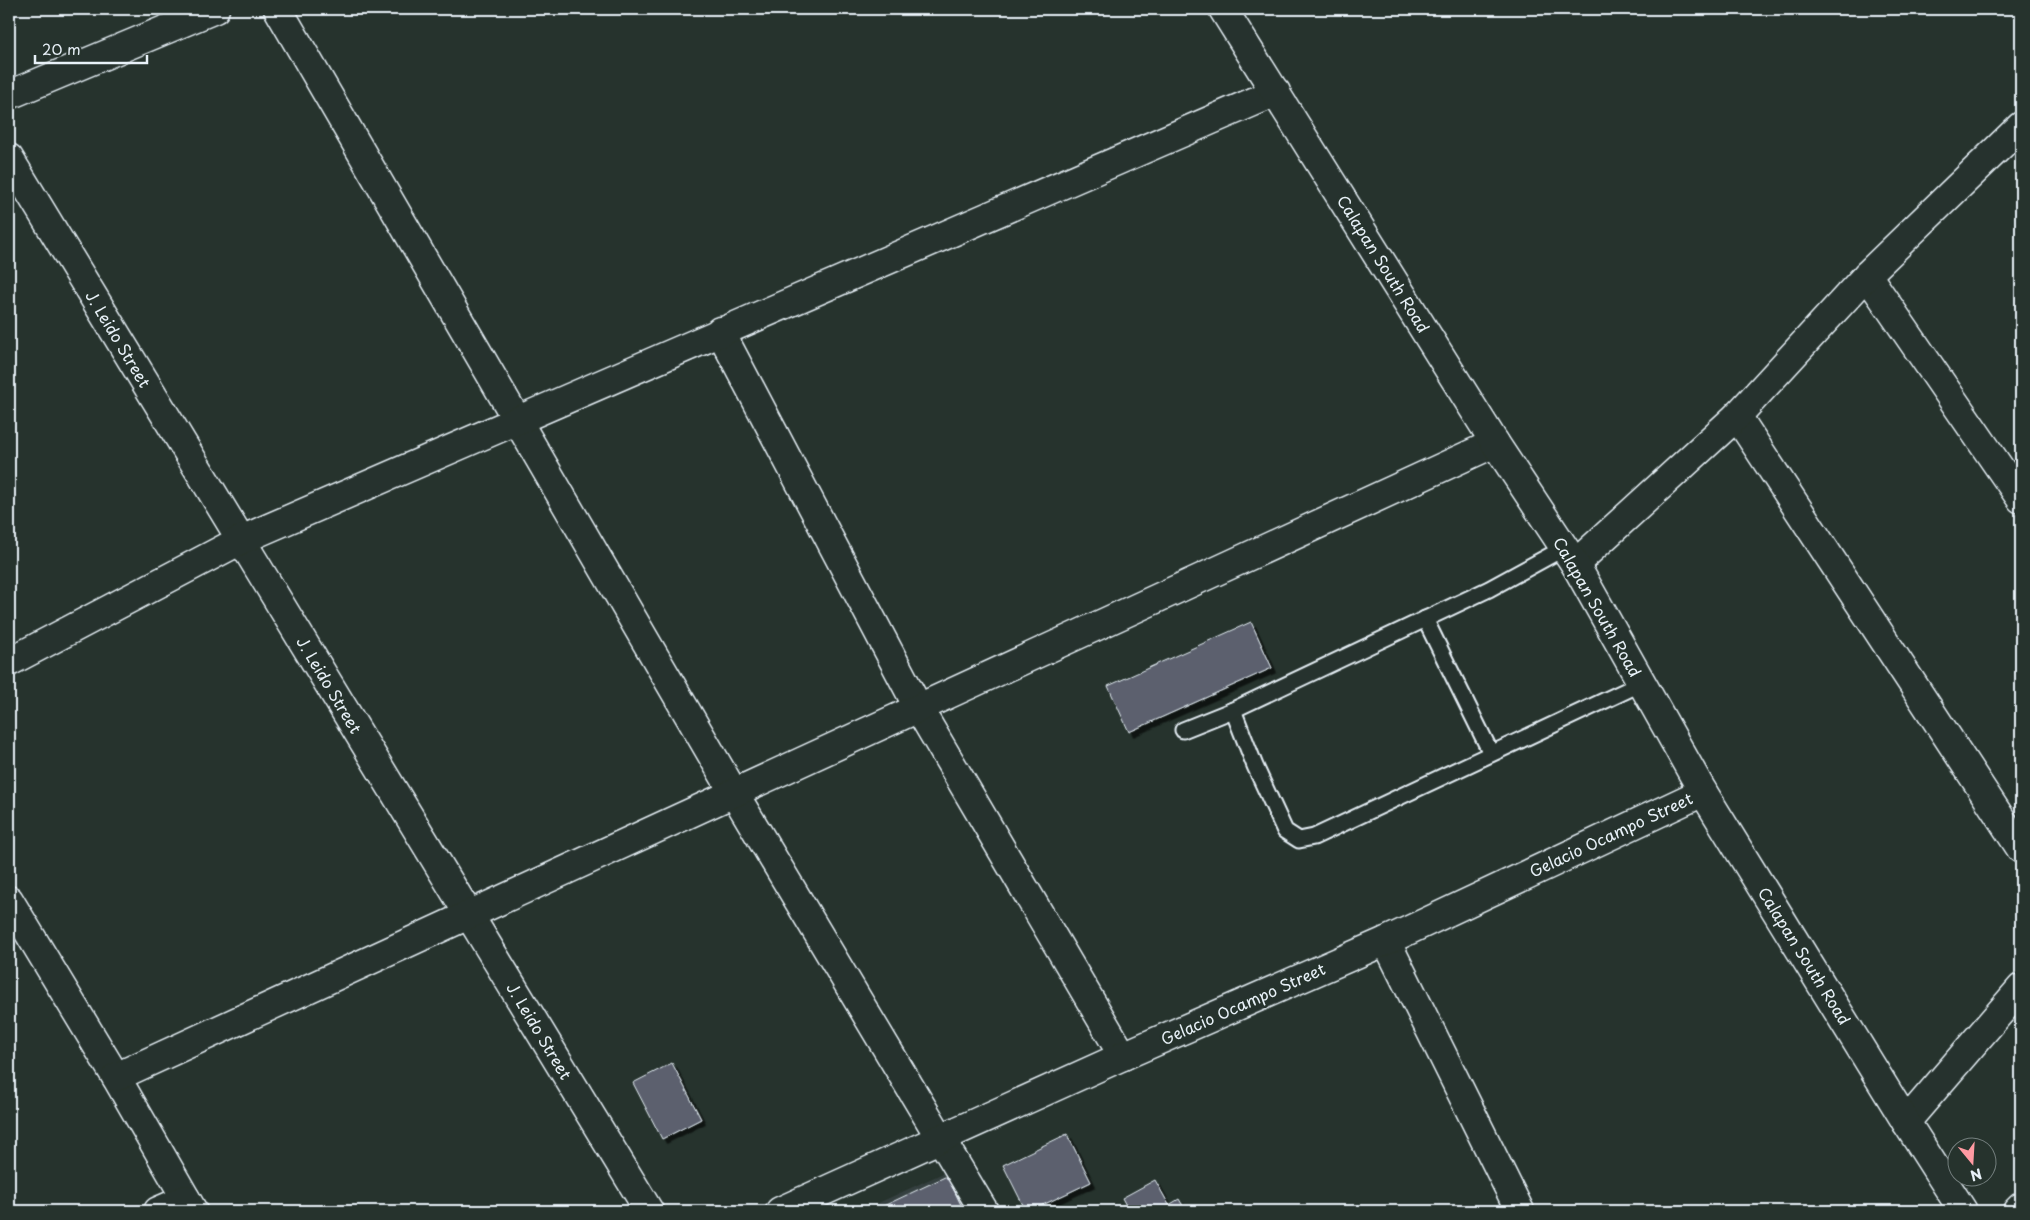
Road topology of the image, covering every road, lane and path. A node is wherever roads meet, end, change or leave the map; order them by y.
1 (278, 9) edge
2 (1223, 9) edge
3 (210, 10) edge
4 (1276, 92) junction
5 (9, 96) edge
6 (2021, 126) edge
7 (9, 158) edge
8 (1867, 275) junction
9 (720, 331) junction
10 (1737, 416) junction
11 (517, 420) junction
12 (1495, 443) junction
13 (2021, 499) edge
14 (241, 540) junction
15 (1569, 556) junction
16 (1425, 619) junction
17 (9, 662) edge
18 (1642, 684) junction
19 (919, 709) junction
20 (1233, 710) junction
21 (1183, 730) dead end
22 (1491, 753) junction
23 (1703, 792) junction
24 (734, 793) junction
25 (2021, 849) edge
26 (9, 900) edge
27 (469, 915) junction
28 (1386, 941) junction
29 (2021, 988) edge
30 (1123, 1056) junction
31 (116, 1077) junction
32 (1906, 1122) junction
33 (940, 1138) junction
34 (189, 1205) edge
35 (2021, 1206) edge
36 (158, 1211) edge
37 (649, 1211) edge
38 (780, 1211) edge
39 (984, 1211) edge
40 (1520, 1211) edge
41 (1963, 1211) edge
42 (2017, 1211) edge

1 - 11 main road
2 - 4 main road, Calapan South Road
3 - 5 main road
4 - 9 main road
4 - 12 main road, Calapan South Road
6 - 8 main road
7 - 14 main road, J. Leido Street
8 - 10 main road
8 - 13 main road
9 - 11 main road
9 - 19 main road
10 - 15 main road
10 - 25 main road
11 - 14 main road
11 - 24 main road
12 - 15 main road, Calapan South Road
12 - 19 main road
14 - 17 main road
14 - 27 main road, J. Leido Street
15 - 16 lane
15 - 18 main road, Calapan South Road
16 - 20 lane
16 - 22 lane
18 - 22 lane
18 - 23 main road, Calapan South Road
19 - 24 main road
19 - 30 main road
20 - 21 lane
20 - 22 lane
23 - 28 main road, Gelacio Ocampo Street
23 - 32 main road, Calapan South Road
24 - 27 main road
24 - 33 main road
26 - 31 main road
27 - 31 main road
27 - 37 main road, J. Leido Street
28 - 30 main road, Gelacio Ocampo Street
28 - 40 main road
29 - 32 main road
30 - 33 main road, Gelacio Ocampo Street
31 - 34 main road
32 - 41 main road, Calapan South Road
33 - 38 main road, Gelacio Ocampo Street
33 - 39 main road
34 - 36 main road
35 - 42 main road

